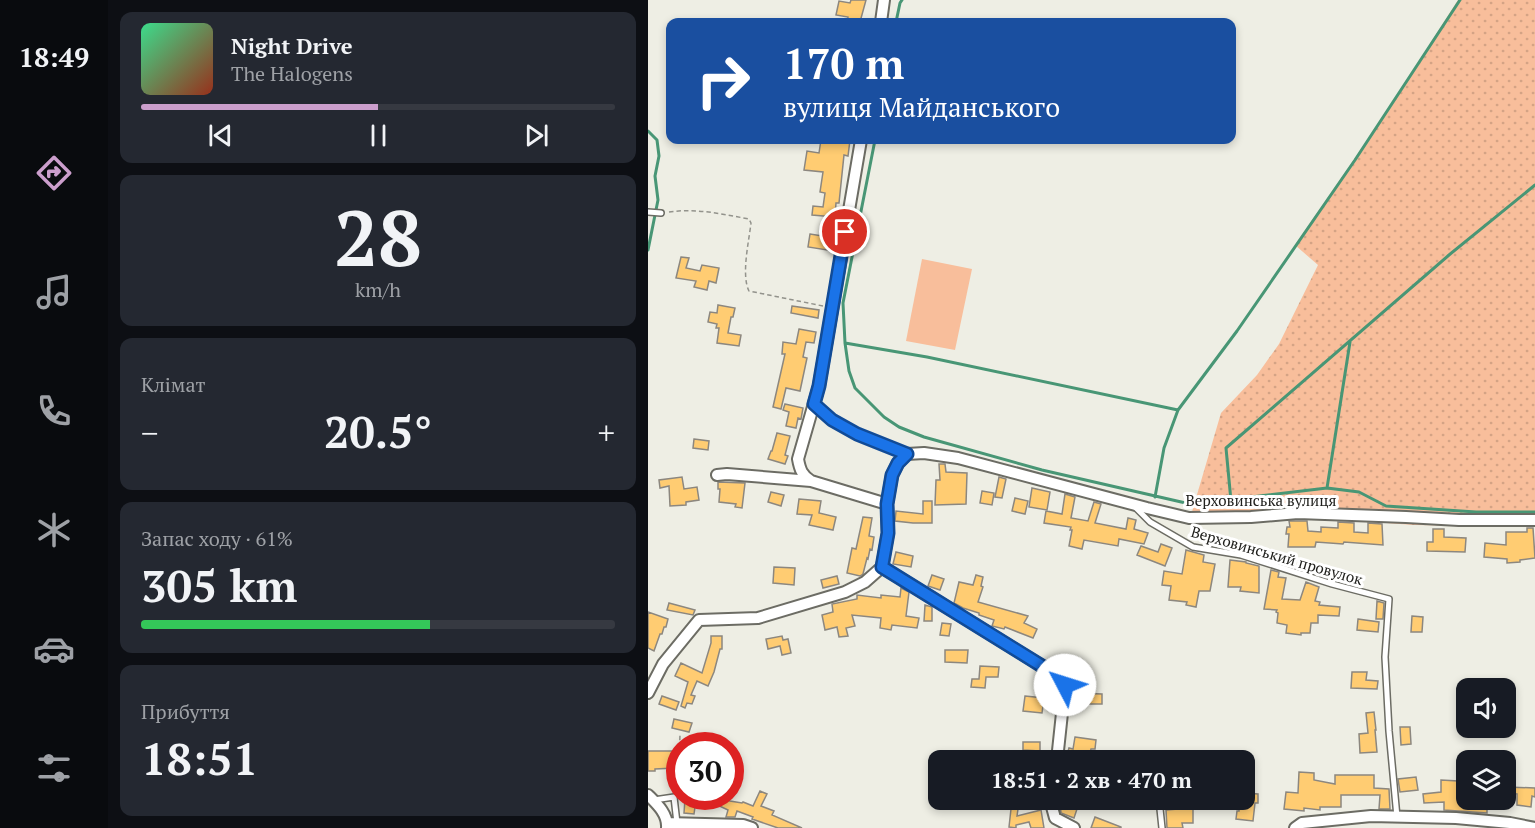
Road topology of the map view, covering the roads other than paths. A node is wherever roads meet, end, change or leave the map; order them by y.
1 (884, 0) edge
2 (882, 18) edge
3 (860, 144) edge
4 (648, 212) edge
5 (662, 213) road end
6 (814, 404) junction
7 (907, 454) junction
8 (717, 474) dead end
9 (812, 481) junction
10 (887, 504) junction
11 (1132, 504) junction
12 (1535, 520) edge
13 (882, 567) junction
14 (648, 693) edge
15 (1058, 750) edge
16 (651, 798) edge
17 (1053, 810) edge
18 (1160, 810) edge
19 (1396, 817) junction
20 (670, 824) edge
21 (752, 828) edge
22 (1074, 828) edge
23 (1162, 828) edge
24 (1295, 828) edge
25 (1535, 828) edge

1 - 2 street
3 - 6 street
4 - 5 lane
6 - 7 lane
6 - 9 street
7 - 10 street
7 - 11 street, Верховинська вулиця
8 - 9 street
9 - 10 street
10 - 13 street
11 - 12 street, Верховинська вулиця
11 - 19 lane, Верховинський провулок
13 - 14 street
13 - 15 street
16 - 20 street
16 - 20 lane
17 - 22 street
18 - 23 lane
19 - 24 street
19 - 25 street
20 - 21 street

